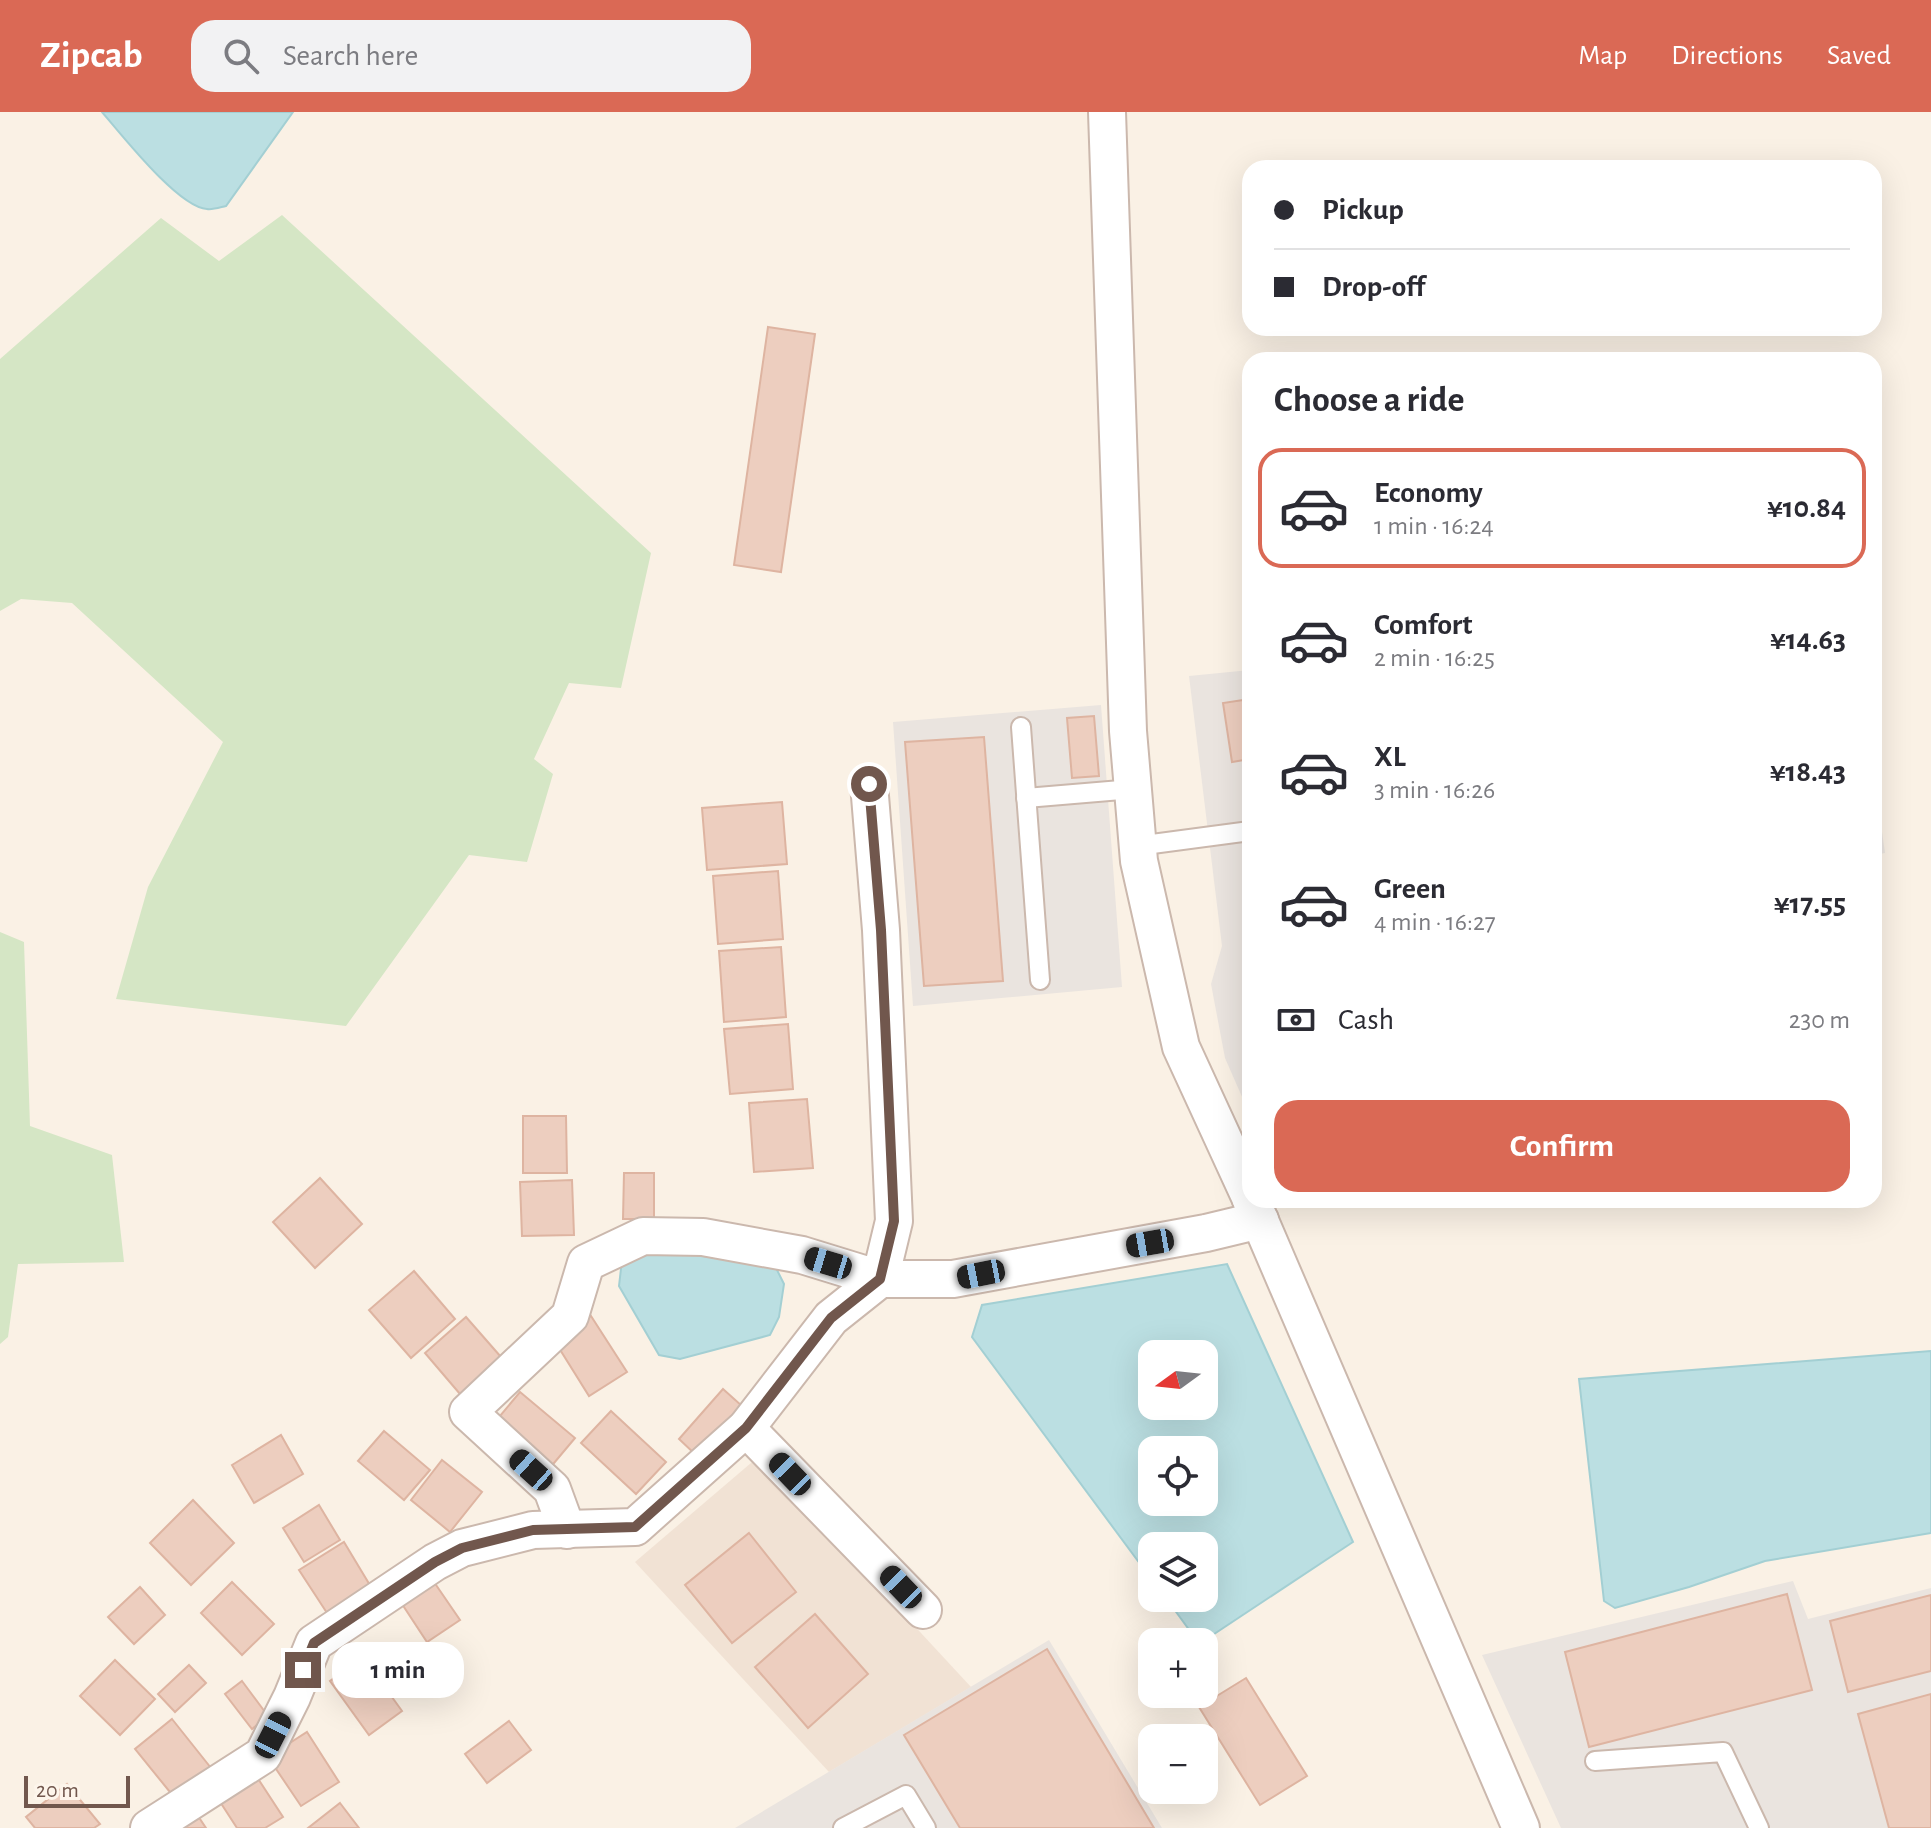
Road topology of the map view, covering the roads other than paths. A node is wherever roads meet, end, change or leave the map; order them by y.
1 (1107, 112) edge
2 (1021, 727) dead end
3 (869, 784) dead end
4 (1133, 789) junction
5 (1026, 798) junction
6 (1242, 832) edge
7 (1137, 846) junction
8 (1040, 980) dead end
9 (1242, 1180) edge
10 (1250, 1208) edge
11 (1255, 1208) edge
12 (880, 1279) junction
13 (746, 1428) junction
14 (567, 1530) junction
15 (923, 1610) dead end
16 (1595, 1761) dead end
17 (149, 1828) edge
18 (843, 1828) edge
19 (926, 1828) edge
20 (1521, 1828) edge
21 (1759, 1828) edge

1 - 4 street
2 - 5 lane
3 - 12 street
4 - 5 lane
4 - 7 street
5 - 8 lane
6 - 7 lane
7 - 9 street
10 - 12 street
11 - 20 street
12 - 13 street
12 - 14 street
13 - 14 street
13 - 15 street
14 - 17 street
16 - 21 lane
18 - 19 lane

